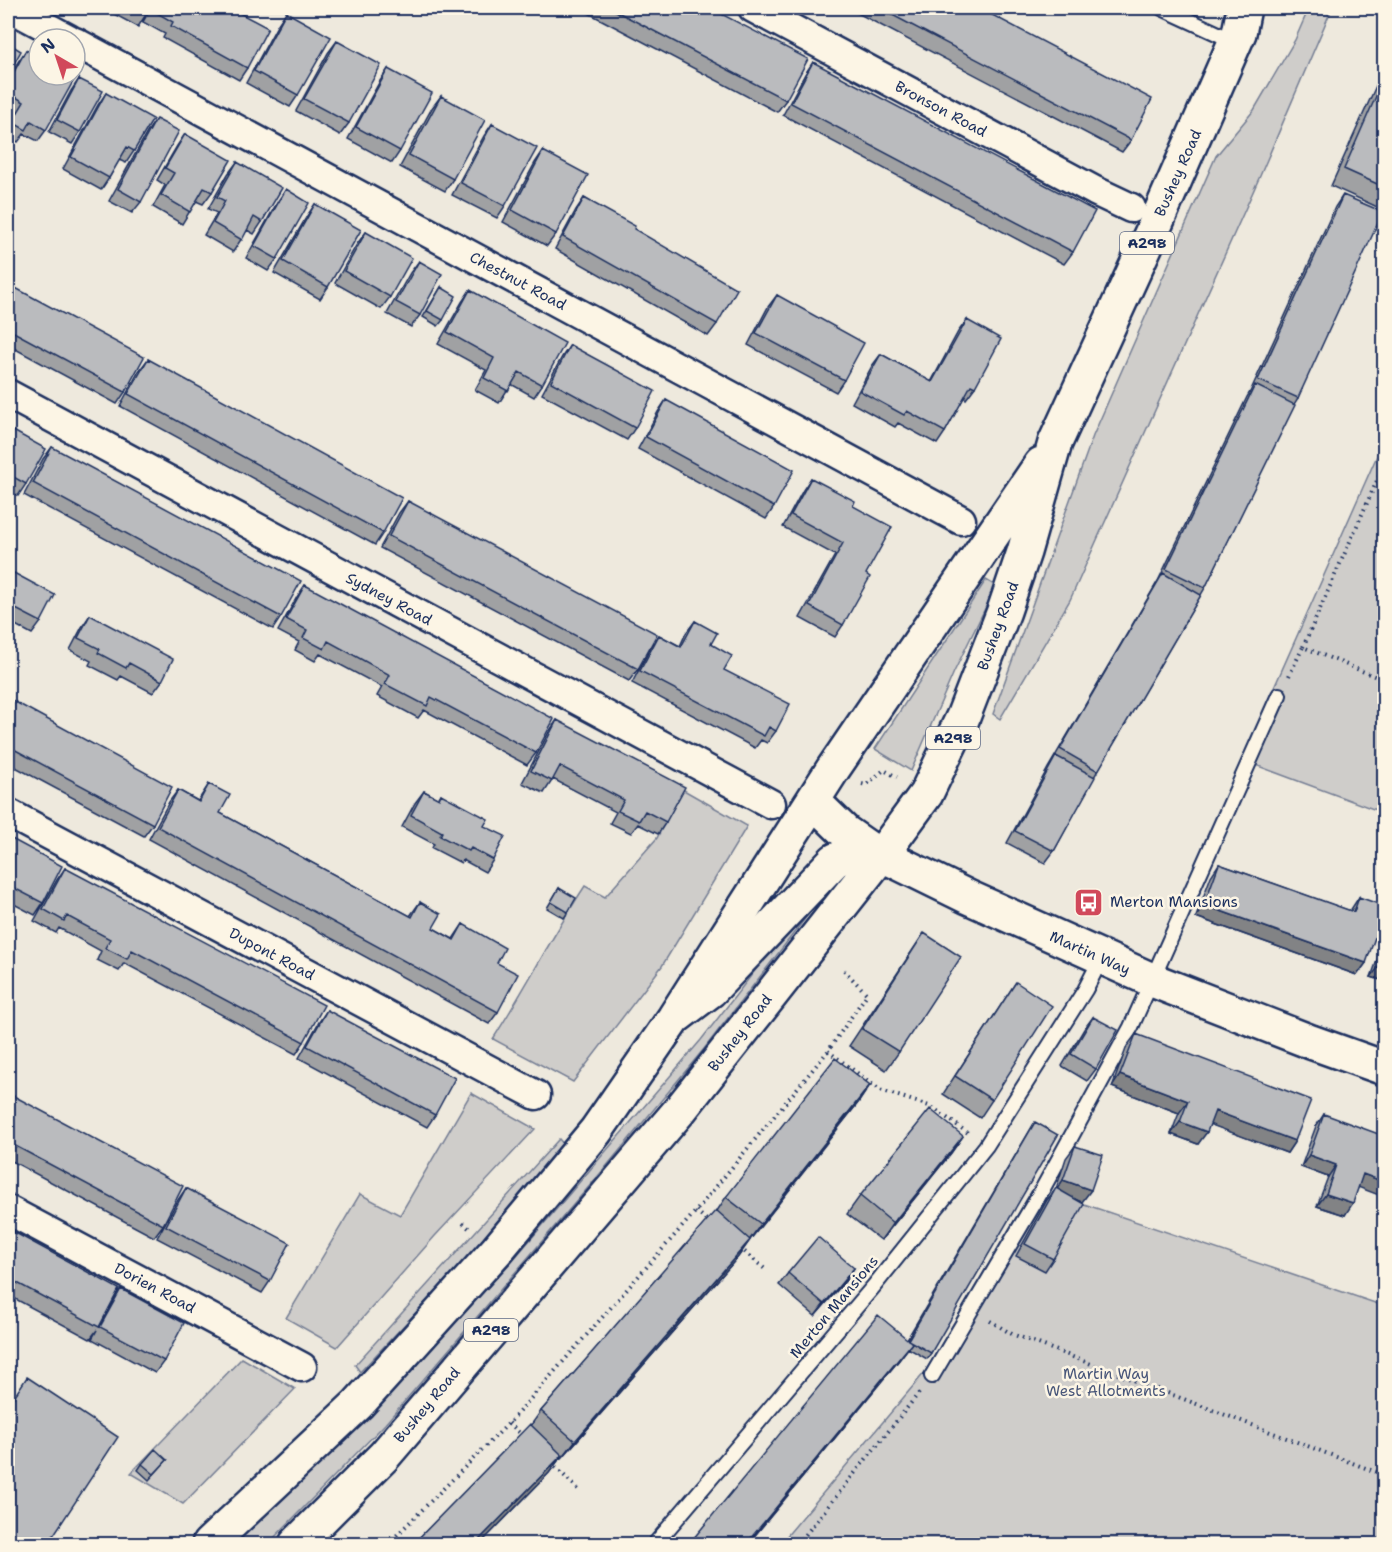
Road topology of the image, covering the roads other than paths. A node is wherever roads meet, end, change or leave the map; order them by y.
1 (11, 8) edge
2 (753, 8) edge
3 (1162, 8) edge
4 (1263, 8) edge
5 (47, 27) edge
6 (1240, 27) edge
7 (87, 48) edge
8 (1131, 208) dead end
9 (8, 394) edge
10 (1055, 443) junction
11 (961, 520) dead end
12 (1279, 696) road end
13 (814, 802) junction
14 (771, 804) dead end
15 (8, 813) edge
16 (875, 851) junction
17 (1101, 959) junction
18 (1152, 981) junction
19 (674, 1018) junction
20 (1384, 1068) edge
21 (536, 1095) dead end
22 (8, 1210) edge
23 (302, 1367) dead end
24 (933, 1376) road end
25 (302, 1542) edge
26 (209, 1545) edge
27 (655, 1545) edge

1 - 5 street
2 - 8 street, Bronson Road
3 - 6 lane
4 - 6 main road, Bushey Road / A298
6 - 10 main road, Bushey Road / A298
7 - 11 street, Chestnut Road
9 - 14 street, Sydney Road
10 - 13 main road, Bushey Road / A298
10 - 16 main road, Bushey Road / A298
12 - 18 lane
13 - 16 main road, Martin Way
13 - 19 main road, Bushey Road / A298
15 - 21 street, Dupont Road
16 - 17 main road, Martin Way
16 - 19 main road, Bushey Road
16 - 25 main road, Bushey Road / A298
17 - 18 main road, Martin Way
17 - 27 lane, Merton Mansions
18 - 20 main road, Martin Way
18 - 24 lane
19 - 26 main road, Bushey Road / A298
22 - 23 street, Dorien Road

